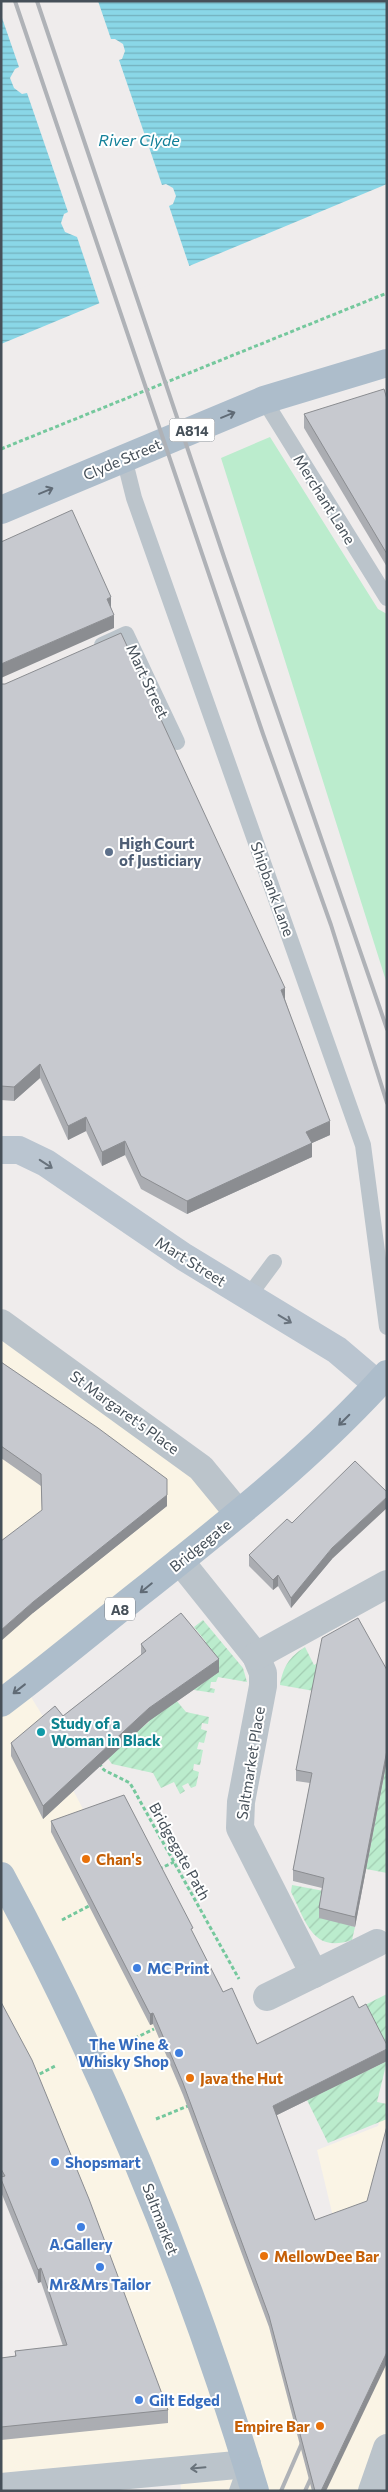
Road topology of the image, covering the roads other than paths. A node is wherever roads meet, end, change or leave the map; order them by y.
1 (387, 363) edge
2 (264, 400) junction
3 (124, 458) junction
4 (1, 510) edge
5 (387, 598) edge
6 (90, 650) edge
7 (177, 742) dead end
8 (1, 1150) edge
9 (274, 1262) dead end
10 (248, 1297) junction
11 (1, 1323) edge
12 (387, 1328) edge
13 (382, 1379) edge
14 (238, 1514) junction
15 (180, 1561) junction
16 (387, 1584) edge
17 (256, 1656) junction
18 (1, 1703) edge
19 (1, 1876) edge
20 (377, 1943) dead end
21 (314, 1974) junction
22 (266, 1997) dead end
23 (387, 2448) edge
24 (247, 2464) junction
25 (1, 2487) edge
26 (237, 2491) edge
27 (255, 2491) edge
28 (372, 2491) edge

1 - 2 main road, Clyde Street / A814
3 -> 2 main road, Clyde Street / A814
2 - 5 lane, Merchant Lane
4 -> 3 main road, Clyde Street / A814
3 - 12 lane, Shipbank Lane
6 - 7 lane, Mart Street
8 -> 10 street, Mart Street
9 - 10 lane
10 -> 13 street, Mart Street
11 - 14 street, St Margaret's Place
13 -> 14 main road, Bridgegate / A8
14 - 15 main road, Bridgegate / A8
15 - 17 street, Saltmarket Place
15 -> 18 main road, Bridgegate / A8
16 - 17 street
17 - 21 street, Saltmarket Place
19 - 24 main road, Saltmarket
20 - 21 street
21 - 22 street
23 - 28 street
24 -> 25 street
24 - 26 lane
24 - 27 main road, Saltmarket

